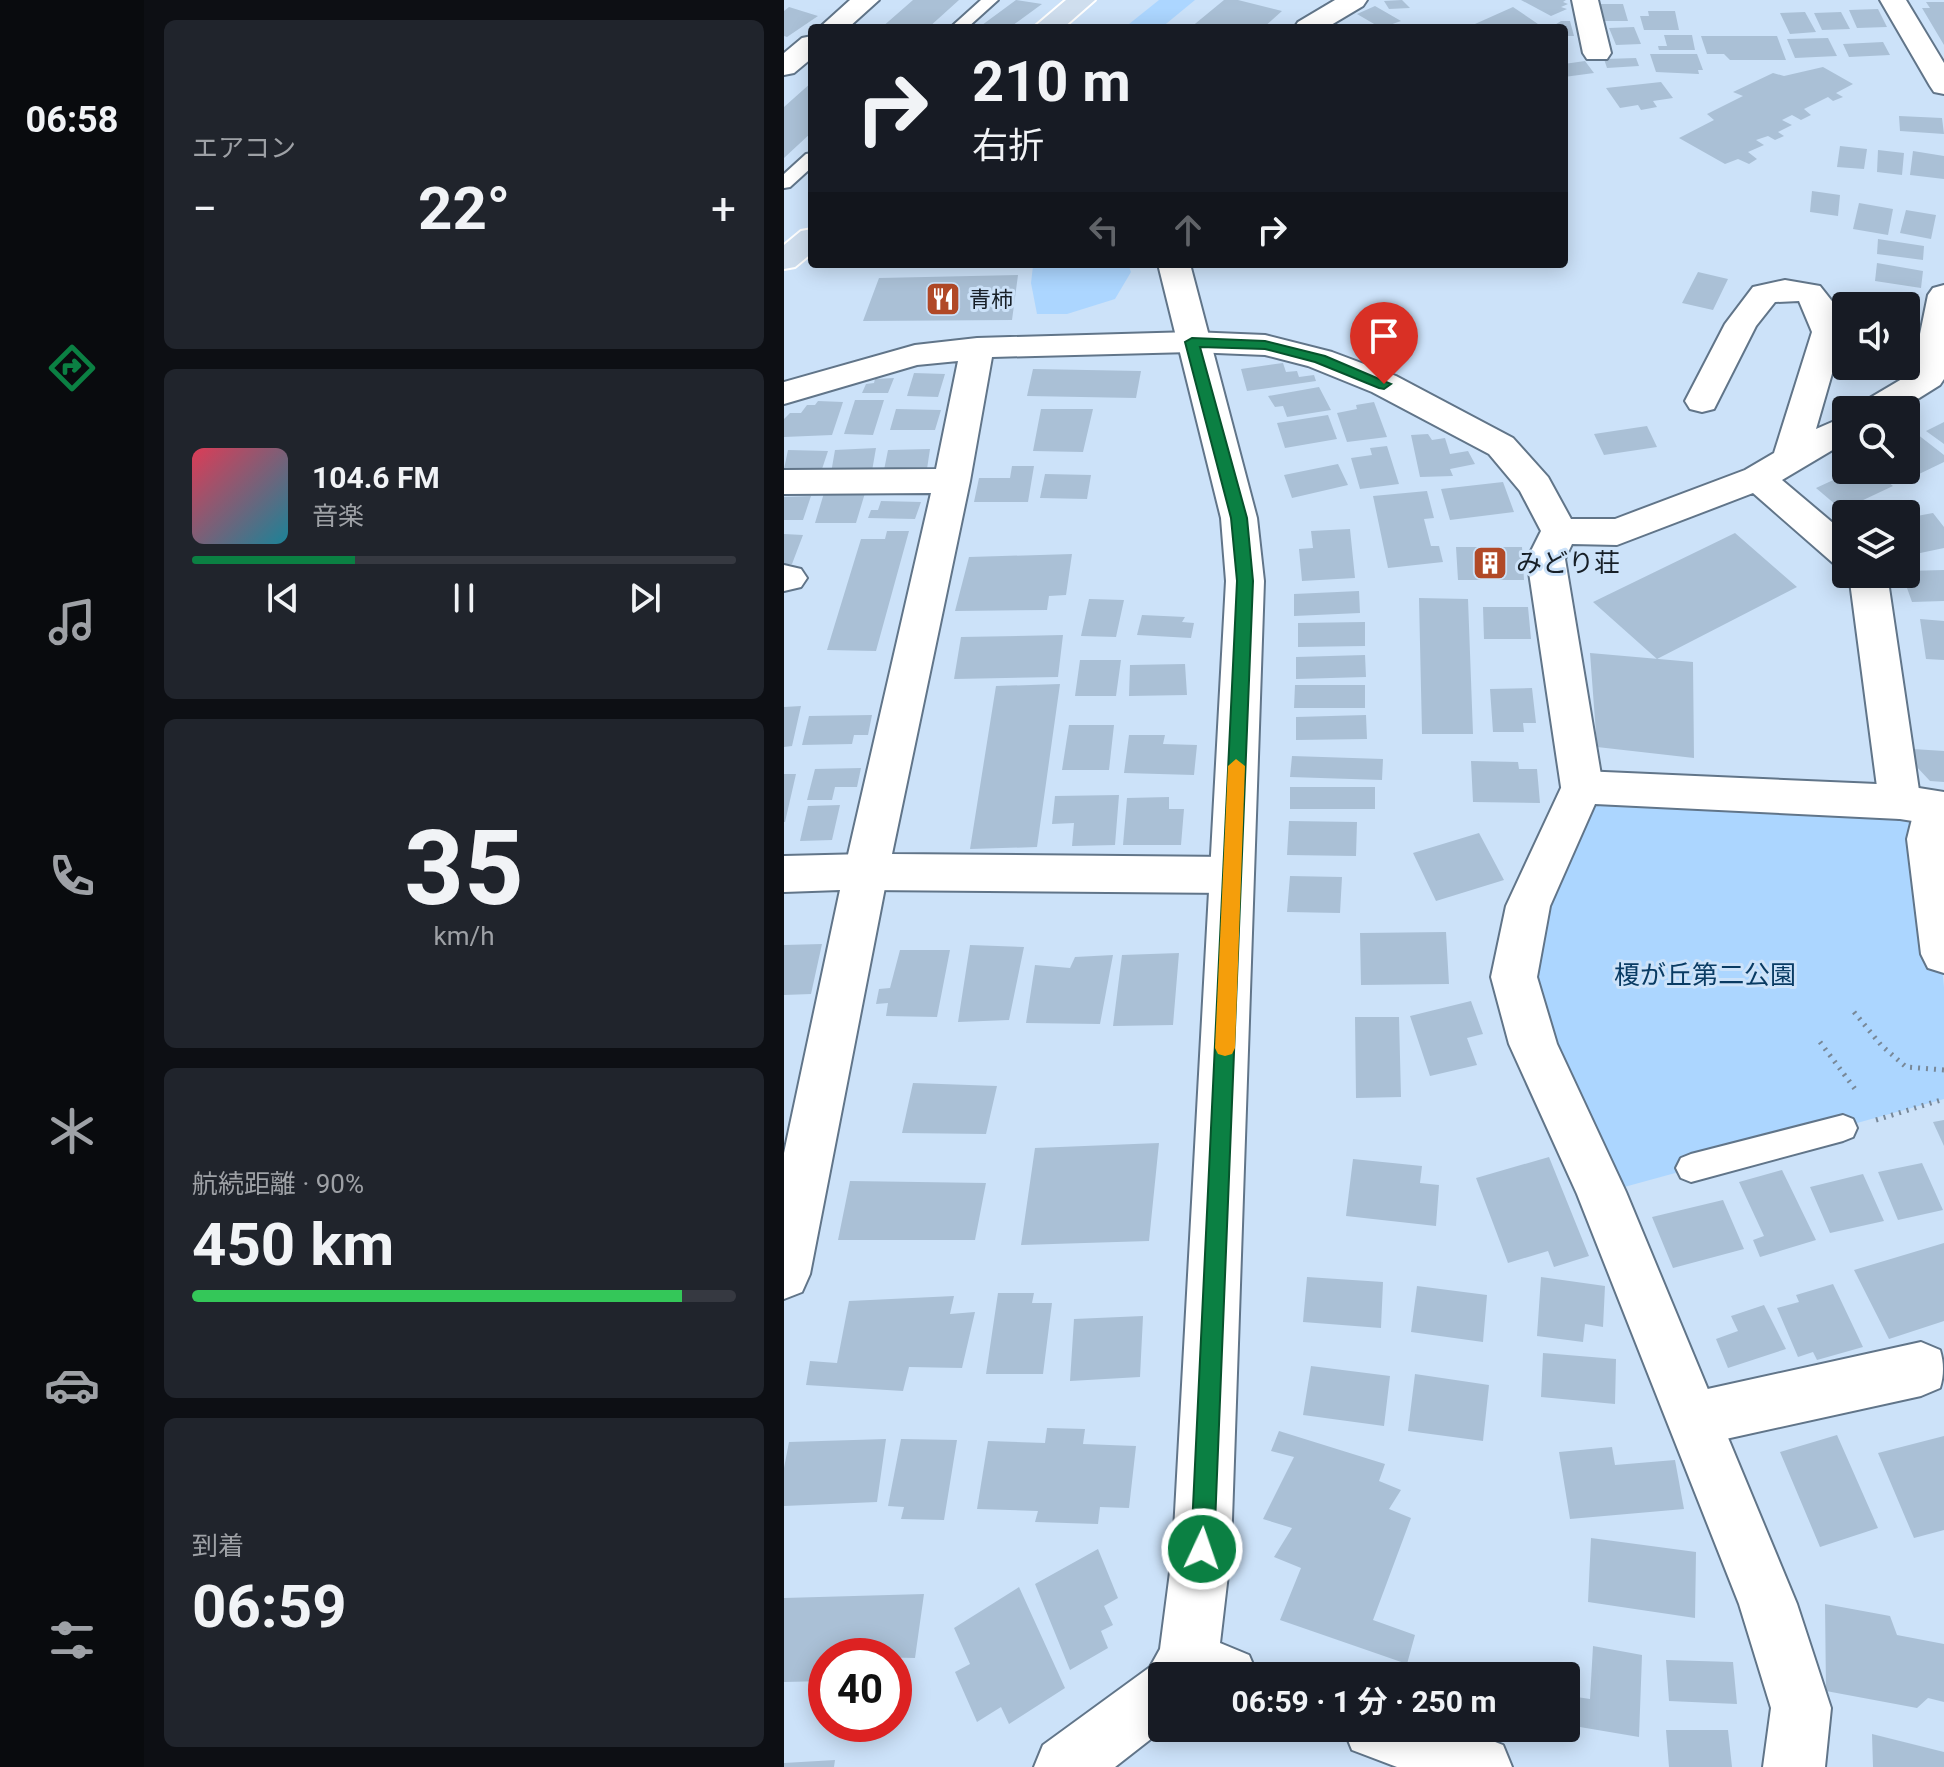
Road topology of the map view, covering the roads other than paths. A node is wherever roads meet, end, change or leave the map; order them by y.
1 (866, 0) edge
2 (990, 0) edge
3 (1585, 0) edge
4 (1893, 0) edge
5 (1094, 5) edge
6 (1343, 5) edge
7 (837, 24) edge
8 (963, 24) edge
9 (1054, 24) edge
10 (1084, 24) edge
11 (1313, 24) edge
12 (800, 46) edge
13 (1599, 53) dead end
14 (784, 67) edge
15 (1944, 86) edge
16 (808, 162) edge
17 (784, 183) edge
18 (808, 209) edge
19 (784, 227) edge
20 (808, 241) edge
21 (784, 260) edge
22 (1175, 268) edge
23 (1944, 295) edge
24 (1192, 342) junction
25 (977, 348) junction
26 (1936, 384) edge
27 (784, 392) edge
28 (1908, 396) edge
29 (1702, 401) dead end
30 (1832, 435) edge
31 (1790, 459) junction
32 (1758, 478) junction
33 (952, 481) junction
34 (784, 482) edge
35 (1559, 531) junction
36 (1832, 542) edge
37 (1871, 588) edge
38 (1582, 787) junction
39 (1926, 807) edge
40 (866, 872) junction
41 (784, 874) edge
42 (1231, 875) junction
43 (1944, 954) edge
44 (1843, 1128) road end
45 (1691, 1168) dead end
46 (784, 1274) edge
47 (1921, 1369) dead end
48 (1694, 1419) junction
49 (1190, 1662) edge
50 (1148, 1706) edge
51 (1412, 1742) edge
52 (1065, 1767) edge
53 (1481, 1767) edge
54 (1794, 1767) edge

1 - 7 street
2 - 8 lane
3 - 13 street
4 - 15 street
5 - 9 highway
5 - 10 highway
6 - 11 street
12 - 14 street
16 - 17 lane
18 - 19 highway
20 - 21 highway
22 - 24 street
23 - 26 street
24 - 25 street
24 - 35 street
24 - 42 street
25 - 27 street
25 - 33 street
26 - 28 street
29 - 31 street
30 - 31 street
31 - 32 street
32 - 35 street
32 - 36 street
33 - 34 street
33 - 40 street
35 - 38 street
37 - 39 street
38 - 39 street
38 - 48 street
39 - 43 street
40 - 41 street
40 - 42 street
40 - 46 street
42 - 49 street
44 - 45 lane
47 - 48 street
48 - 54 street
50 - 52 street
51 - 53 street

